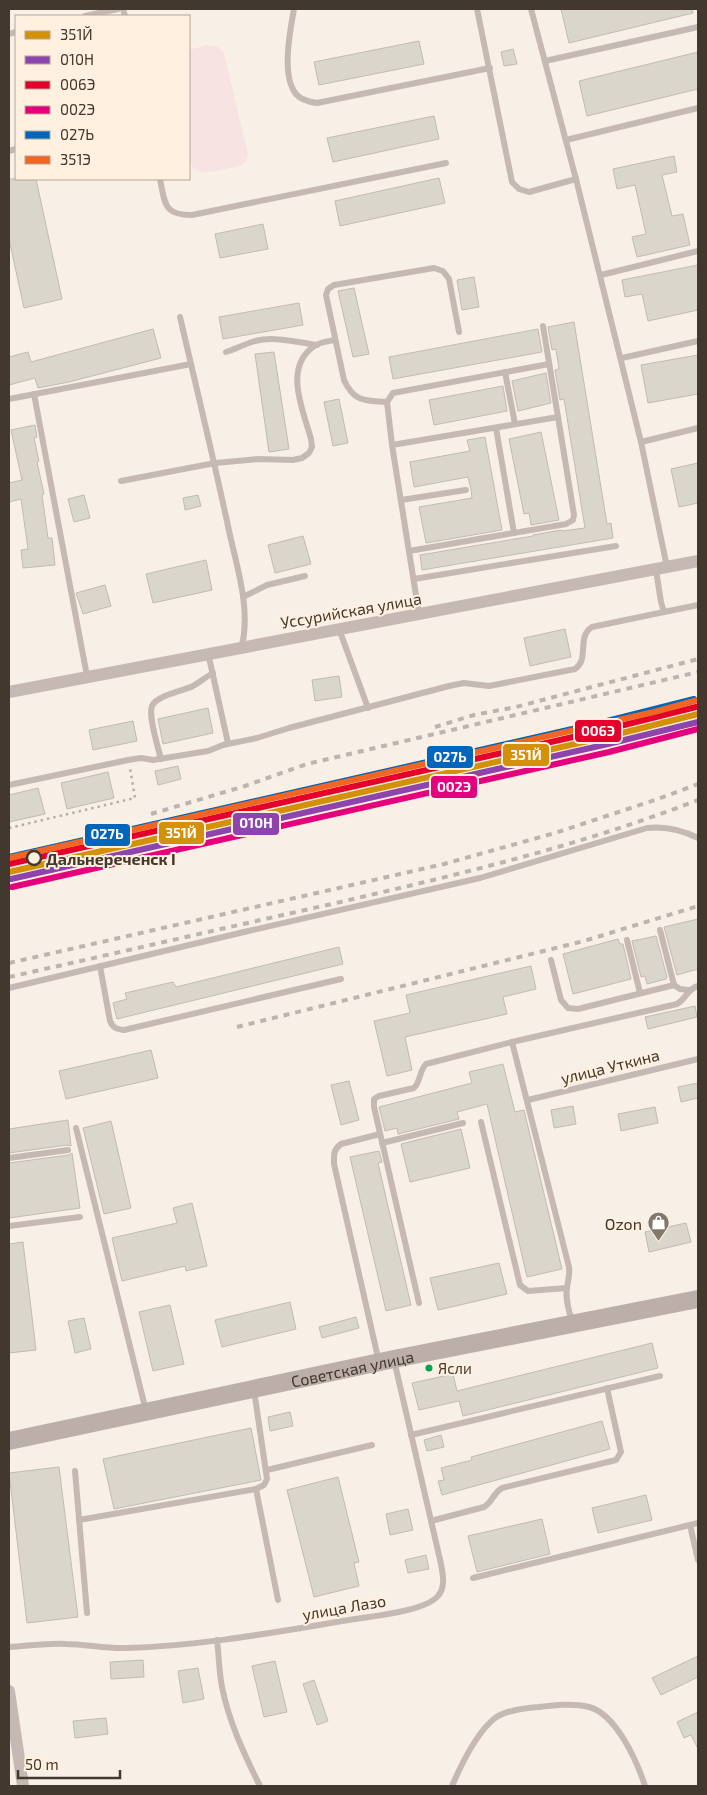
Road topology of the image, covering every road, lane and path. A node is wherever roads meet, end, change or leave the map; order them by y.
1 (118, 9) edge
2 (294, 9) edge
3 (477, 9) edge
4 (531, 9) edge
5 (90, 15) edge
6 (698, 27) edge
7 (545, 61) junction
8 (490, 68) junction
9 (698, 108) edge
10 (566, 140) junction
11 (446, 163) dead end
12 (576, 179) junction
13 (160, 180) edge
14 (698, 251) edge
15 (601, 275) junction
16 (180, 317) dead end
17 (543, 326) dead end
18 (459, 332) dead end
19 (335, 340) junction
20 (698, 341) edge
21 (317, 345) junction
22 (226, 352) dead end
23 (622, 358) junction
24 (191, 364) junction
25 (549, 364) junction
26 (505, 372) junction
27 (34, 394) junction
28 (9, 399) edge
29 (387, 402) junction
30 (558, 417) junction
31 (516, 424) junction
32 (496, 428) junction
33 (698, 428) edge
34 (641, 442) junction
35 (392, 445) junction
36 (215, 463) junction
37 (121, 481) dead end
38 (466, 490) dead end
39 (401, 500) junction
40 (514, 533) junction
41 (616, 546) dead end
42 (409, 551) junction
43 (698, 561) edge
44 (662, 568) junction
45 (305, 576) dead end
46 (414, 578) junction
47 (243, 597) junction
48 (698, 604) edge
49 (664, 612) junction
50 (419, 614) junction
51 (339, 629) junction
52 (242, 646) junction
53 (208, 653) junction
54 (213, 673) junction
55 (87, 676) junction
56 (9, 692) edge
57 (368, 708) junction
58 (228, 743) junction
59 (161, 759) junction
60 (128, 760) junction
61 (9, 785) edge
62 (9, 828) edge
63 (698, 838) edge
64 (660, 930) dead end
65 (626, 940) dead end
66 (551, 960) dead end
67 (100, 966) junction
68 (341, 979) dead end
69 (674, 985) junction
70 (698, 986) edge
71 (9, 988) edge
72 (688, 990) junction
73 (640, 992) junction
74 (512, 1042) junction
75 (698, 1058) edge
76 (528, 1100) junction
77 (481, 1122) dead end
78 (463, 1124) dead end
79 (76, 1128) dead end
80 (380, 1134) junction
81 (382, 1142) junction
82 (68, 1150) dead end
83 (9, 1158) edge
84 (80, 1217) dead end
85 (9, 1226) edge
86 (567, 1288) junction
87 (698, 1299) edge
88 (419, 1303) dead end
89 (572, 1324) junction
90 (386, 1361) junction
91 (660, 1376) dead end
92 (606, 1388) junction
93 (254, 1389) junction
94 (147, 1412) junction
95 (411, 1435) junction
96 (9, 1441) edge
97 (372, 1445) dead end
98 (267, 1470) junction
99 (75, 1471) dead end
100 (256, 1489) junction
101 (79, 1520) junction
102 (431, 1521) junction
103 (698, 1523) edge
104 (690, 1525) junction
105 (698, 1560) edge
106 (473, 1578) dead end
107 (278, 1600) dead end
108 (87, 1612) dead end
109 (217, 1640) junction
110 (9, 1647) edge
111 (9, 1691) edge
112 (22, 1786) edge
113 (260, 1786) edge
114 (452, 1786) edge
115 (644, 1786) edge

1 - 5 lane
2 - 8 lane
3 - 8 lane
4 - 7 lane
6 - 7 lane
7 - 10 lane
8 - 12 lane
9 - 10 lane
10 - 12 lane
11 - 13 lane
12 - 15 lane
14 - 15 lane
15 - 23 lane
16 - 24 lane
17 - 25 lane
18 - 19 lane
19 - 21 lane
19 - 29 lane
20 - 23 lane
21 - 22 lane
21 - 36 lane
23 - 34 lane
24 - 27 lane
24 - 36 lane
25 - 26 lane
25 - 30 lane
26 - 29 lane
26 - 31 lane
27 - 28 lane
27 - 55 lane
29 - 35 lane
30 - 31 lane
30 - 40 lane
31 - 32 lane
32 - 35 lane
32 - 40 lane
33 - 34 lane
34 - 44 lane
35 - 39 lane
36 - 37 lane
36 - 47 lane
38 - 39 lane
39 - 42 lane
40 - 42 lane
41 - 46 lane
42 - 46 lane
43 - 44 street, Уссурийская улица
44 - 49 lane
44 - 50 street, Уссурийская улица
45 - 47 lane
46 - 50 lane
47 - 52 lane
48 - 49 lane
49 - 57 lane
50 - 51 street, Уссурийская улица
51 - 52 street, Уссурийская улица
51 - 57 lane
52 - 53 street, Уссурийская улица
53 - 54 lane
53 - 55 street, Уссурийская улица
54 - 58 lane
54 - 59 lane
55 - 56 street, Уссурийская улица
57 - 58 lane
58 - 59 lane
59 - 60 lane
60 - 61 lane
60 - 62 path
63 - 67 lane
64 - 69 lane
65 - 73 lane
66 - 73 lane
67 - 68 lane
67 - 71 lane
69 - 72 lane
69 - 73 lane
70 - 72 lane
72 - 74 lane
74 - 76 lane
74 - 80 lane
75 - 76 lane, улица Уткина
76 - 86 lane
77 - 86 lane
78 - 81 lane
79 - 94 lane
80 - 81 lane
80 - 90 lane, улица Лазо
81 - 88 lane
82 - 83 lane
84 - 85 lane
86 - 89 lane
87 - 89 main road, Советская улица
89 - 90 main road, Советская улица
90 - 93 main road, Советская улица
90 - 95 lane, улица Лазо
91 - 92 lane
92 - 95 lane
92 - 102 lane
93 - 94 main road, Советская улица
93 - 98 lane
94 - 96 main road, Советская улица
95 - 102 lane, улица Лазо
97 - 98 lane
98 - 100 lane
99 - 101 lane
100 - 101 lane
100 - 107 lane
101 - 108 lane
102 - 109 lane, улица Лазо
103 - 104 lane
104 - 105 lane
104 - 106 lane
109 - 110 lane, улица Лазо
109 - 113 lane
111 - 112 street
114 - 115 lane

